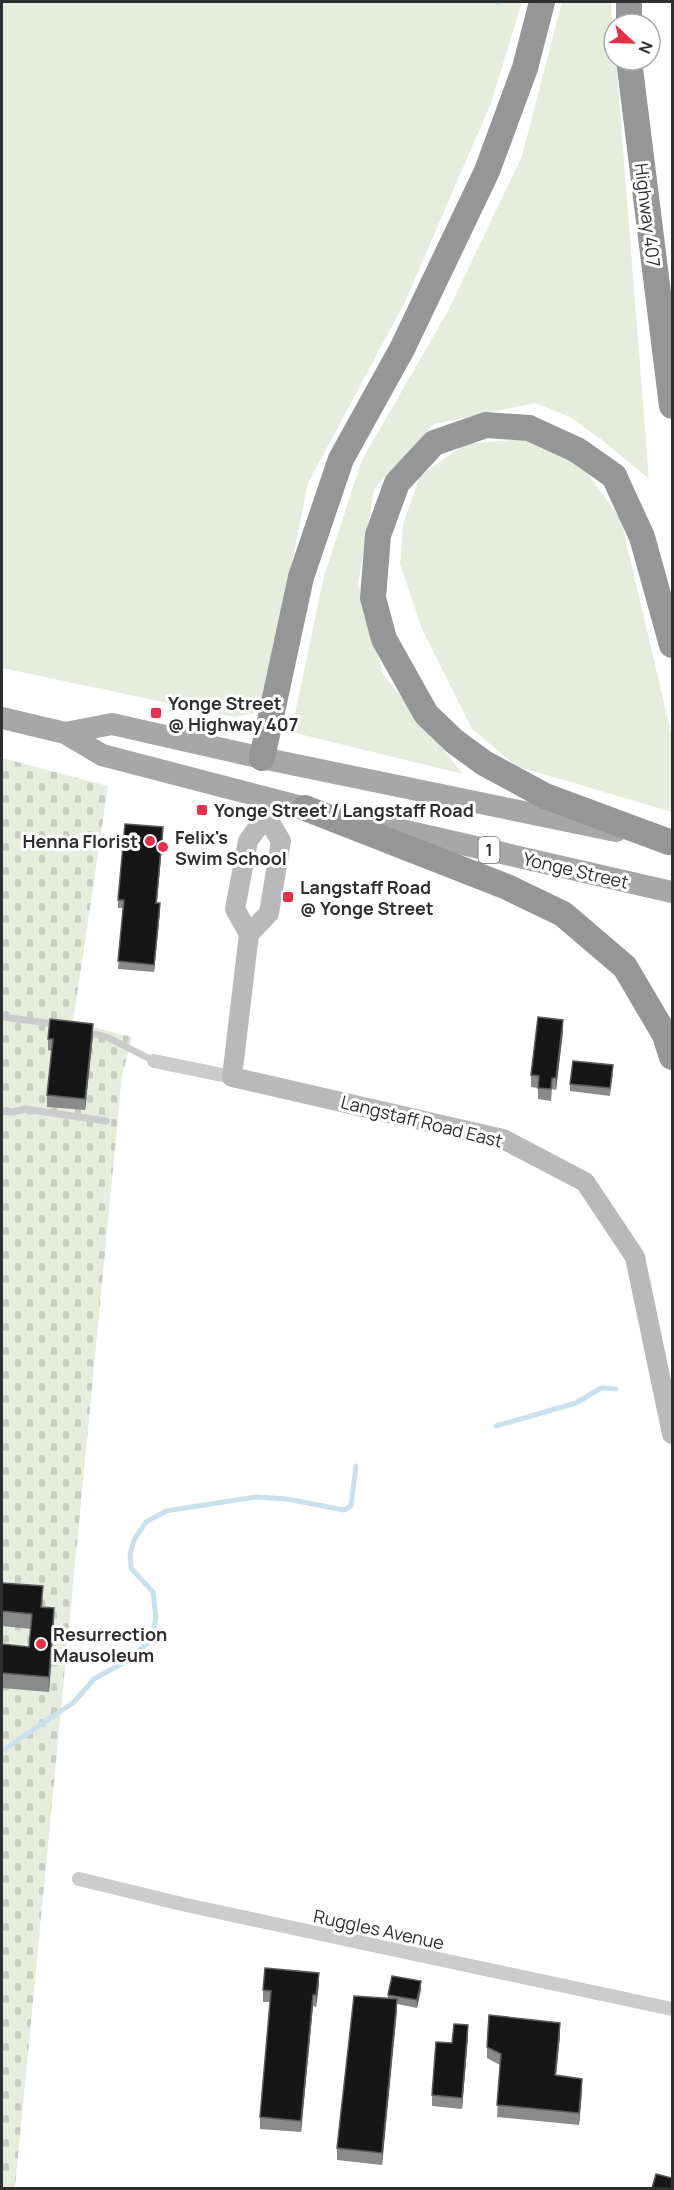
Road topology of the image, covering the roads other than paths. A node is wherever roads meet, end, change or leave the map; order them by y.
1 (542, 2) edge
2 (630, 72) edge
3 (672, 406) edge
4 (672, 645) edge
5 (2, 718) edge
6 (65, 733) junction
7 (262, 758) junction
8 (266, 807) junction
9 (305, 808) junction
10 (671, 842) edge
11 (672, 892) edge
12 (249, 934) junction
13 (2, 1017) edge
14 (64, 1026) edge
15 (75, 1029) edge
16 (672, 1057) edge
17 (153, 1061) joint
18 (232, 1077) junction
19 (2, 1111) edge
20 (106, 1121) dead end
21 (672, 1434) edge
22 (79, 1879) dead end
23 (672, 2009) edge

1 - 7 highway
2 - 3 highway, Highway 407
4 - 10 highway
5 - 6 main road, Yonge Street / 1
6 - 7 main road, Yonge Street / 1
6 - 8 main road, Yonge Street / 1
7 - 8 main road
7 - 10 main road, Yonge Street / 1
8 - 9 main road, Yonge Street / 1
8 - 12 street
8 - 12 street
9 - 11 main road, Yonge Street / 1
9 - 16 highway
12 - 18 street
13 - 14 lane
15 - 17 lane
17 - 18 street, Langstaff Road East
18 - 21 street, Langstaff Road East
19 - 20 lane
22 - 23 street, Ruggles Avenue

